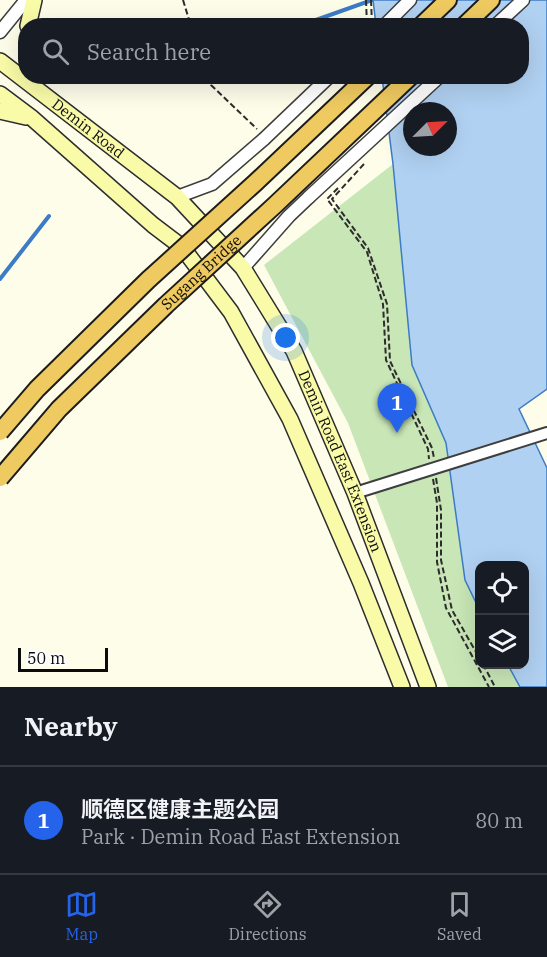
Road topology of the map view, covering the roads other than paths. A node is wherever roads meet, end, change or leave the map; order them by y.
1 (26, 0) edge
2 (34, 0) edge
3 (410, 0) edge
4 (448, 0) edge
5 (491, 0) edge
6 (523, 0) edge
7 (30, 18) edge
8 (392, 18) edge
9 (429, 18) edge
10 (472, 18) edge
11 (504, 18) edge
12 (0, 32) edge
13 (0, 61) edge
14 (18, 74) edge
15 (31, 84) edge
16 (42, 84) edge
17 (322, 84) edge
18 (360, 84) edge
19 (403, 84) edge
20 (431, 84) edge
21 (0, 94) edge
22 (48, 97) junction
23 (0, 111) edge
24 (32, 118) junction
25 (177, 197) junction
26 (243, 268) junction
27 (0, 432) edge
28 (547, 433) edge
29 (0, 478) edge
30 (355, 493) junction
31 (402, 687) edge
32 (428, 687) edge

1 - 12 street
2 - 7 main road
3 - 8 street
4 - 9 highway
5 - 10 highway
6 - 11 street
13 - 14 main road, Demin Road
15 - 22 main road, Demin Road
16 - 22 main road
17 - 25 street, bridge
18 - 27 highway, Sugang Bridge, bridge
19 - 29 highway, Sugang Bridge, bridge
20 - 26 street, bridge
21 - 24 main road, Demin Road East Extension
22 - 25 main road, Demin Road
23 - 24 main road
24 - 31 main road, Demin Road East Extension
25 - 26 main road, Demin Road East Extension
26 - 30 main road, Demin Road East Extension
28 - 30 street
30 - 32 main road, Demin Road East Extension

